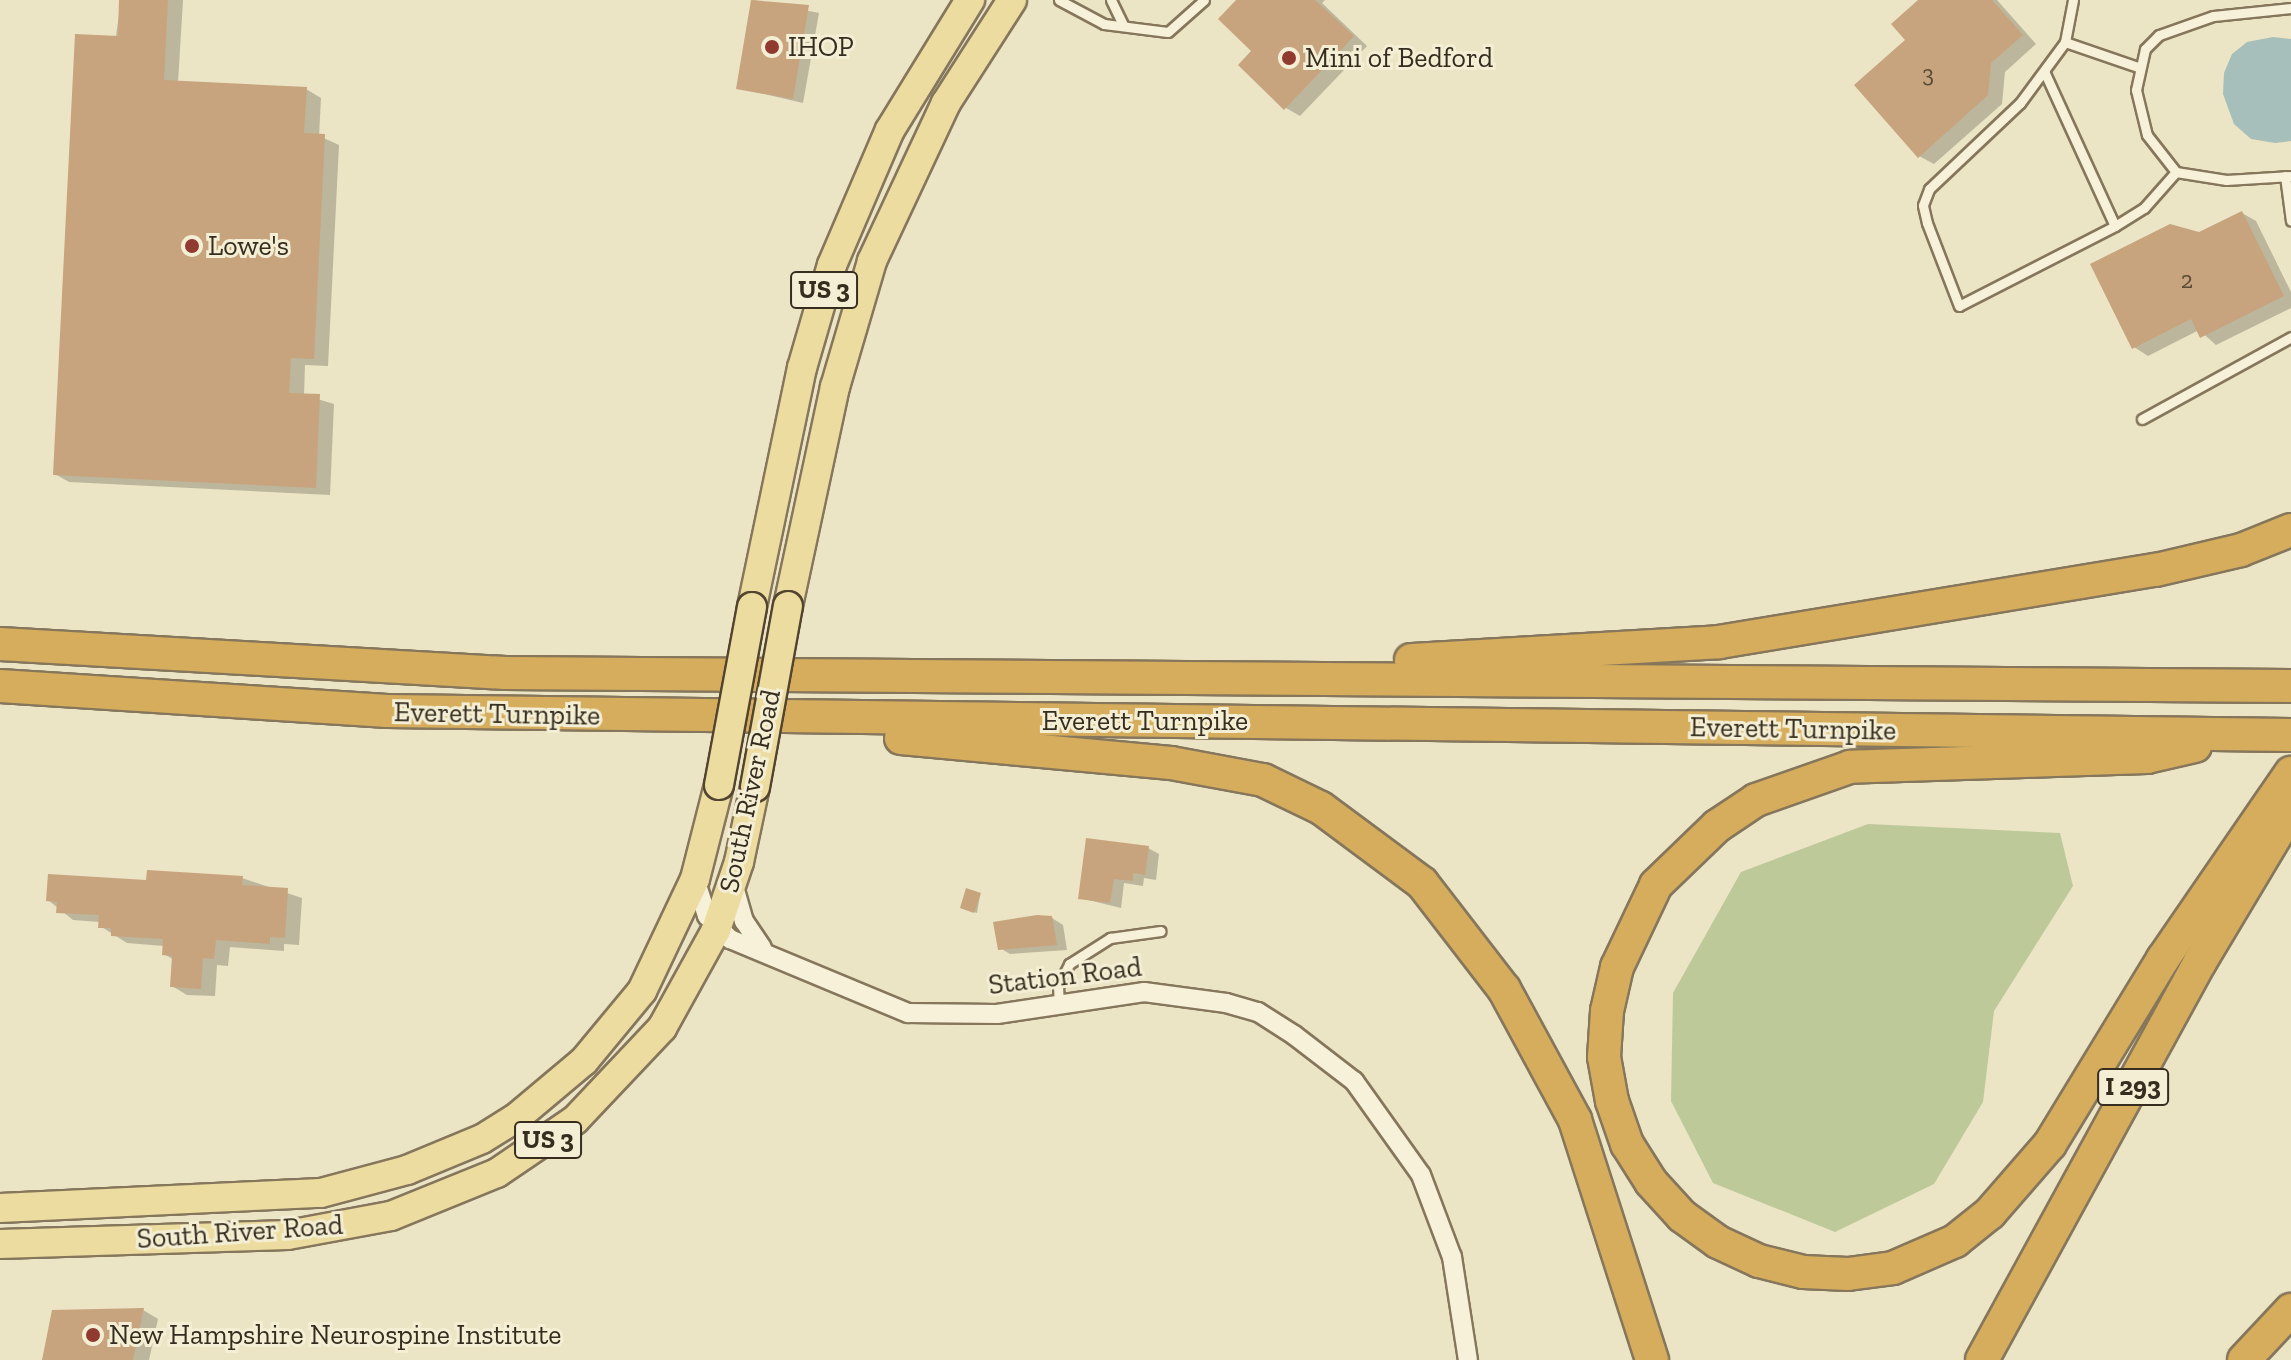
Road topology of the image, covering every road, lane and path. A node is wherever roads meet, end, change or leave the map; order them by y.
1 (970, 0) edge
2 (1012, 0) edge
3 (1059, 0) edge
4 (1111, 0) edge
5 (1204, 0) edge
6 (2073, 0) edge
7 (2291, 8) edge
8 (1123, 25) junction
9 (2065, 42) junction
10 (2138, 67) junction
11 (2044, 71) junction
12 (2176, 172) junction
13 (2288, 176) edge
14 (2291, 221) edge
15 (2115, 226) junction
16 (2291, 337) edge
17 (2142, 419) dead end
18 (2291, 530) edge
19 (0, 644) edge
20 (1073, 677) junction
21 (0, 686) edge
22 (2291, 686) edge
23 (695, 718) junction
24 (2291, 735) edge
25 (2234, 737) junction
26 (2291, 773) edge
27 (2279, 813) edge
28 (695, 879) junction
29 (733, 882) junction
30 (716, 930) junction
31 (1161, 931) dead end
32 (762, 948) junction
33 (1059, 1005) junction
34 (147, 1201) junction
35 (0, 1208) edge
36 (147, 1240) junction
37 (0, 1244) edge
38 (2291, 1310) edge
39 (1468, 1360) edge
40 (1652, 1360) edge
41 (1982, 1360) edge
42 (2244, 1360) edge

1 - 28 main road, South River Road / US 3, bridge
2 - 29 main road, South River Road / US 3, bridge
3 - 8 lane
4 - 8 lane
5 - 8 lane
6 - 9 lane
7 - 10 lane
9 - 10 lane
9 - 11 lane
10 - 12 lane
11 - 15 lane
11 - 15 lane
12 - 13 lane
12 - 15 lane
13 - 14 lane
16 - 17 lane
18 - 20 highway
19 - 20 highway, Everett Turnpike
20 - 22 highway, Everett Turnpike
21 - 23 highway, Everett Turnpike
23 - 25 highway, Everett Turnpike
23 - 40 highway
24 - 25 highway, Everett Turnpike
25 - 27 highway
26 - 27 highway
27 - 41 highway, I 293
28 - 30 street
28 - 34 main road, South River Road / US 3
29 - 30 main road, South River Road / US 3
29 - 32 street
30 - 32 street, Station Road
30 - 36 main road, South River Road / US 3
31 - 33 lane
32 - 33 street, Station Road
33 - 39 street, Station Road
34 - 35 main road, South River Road / US 3
34 - 36 main road
36 - 37 main road, South River Road / US 3
38 - 42 highway

